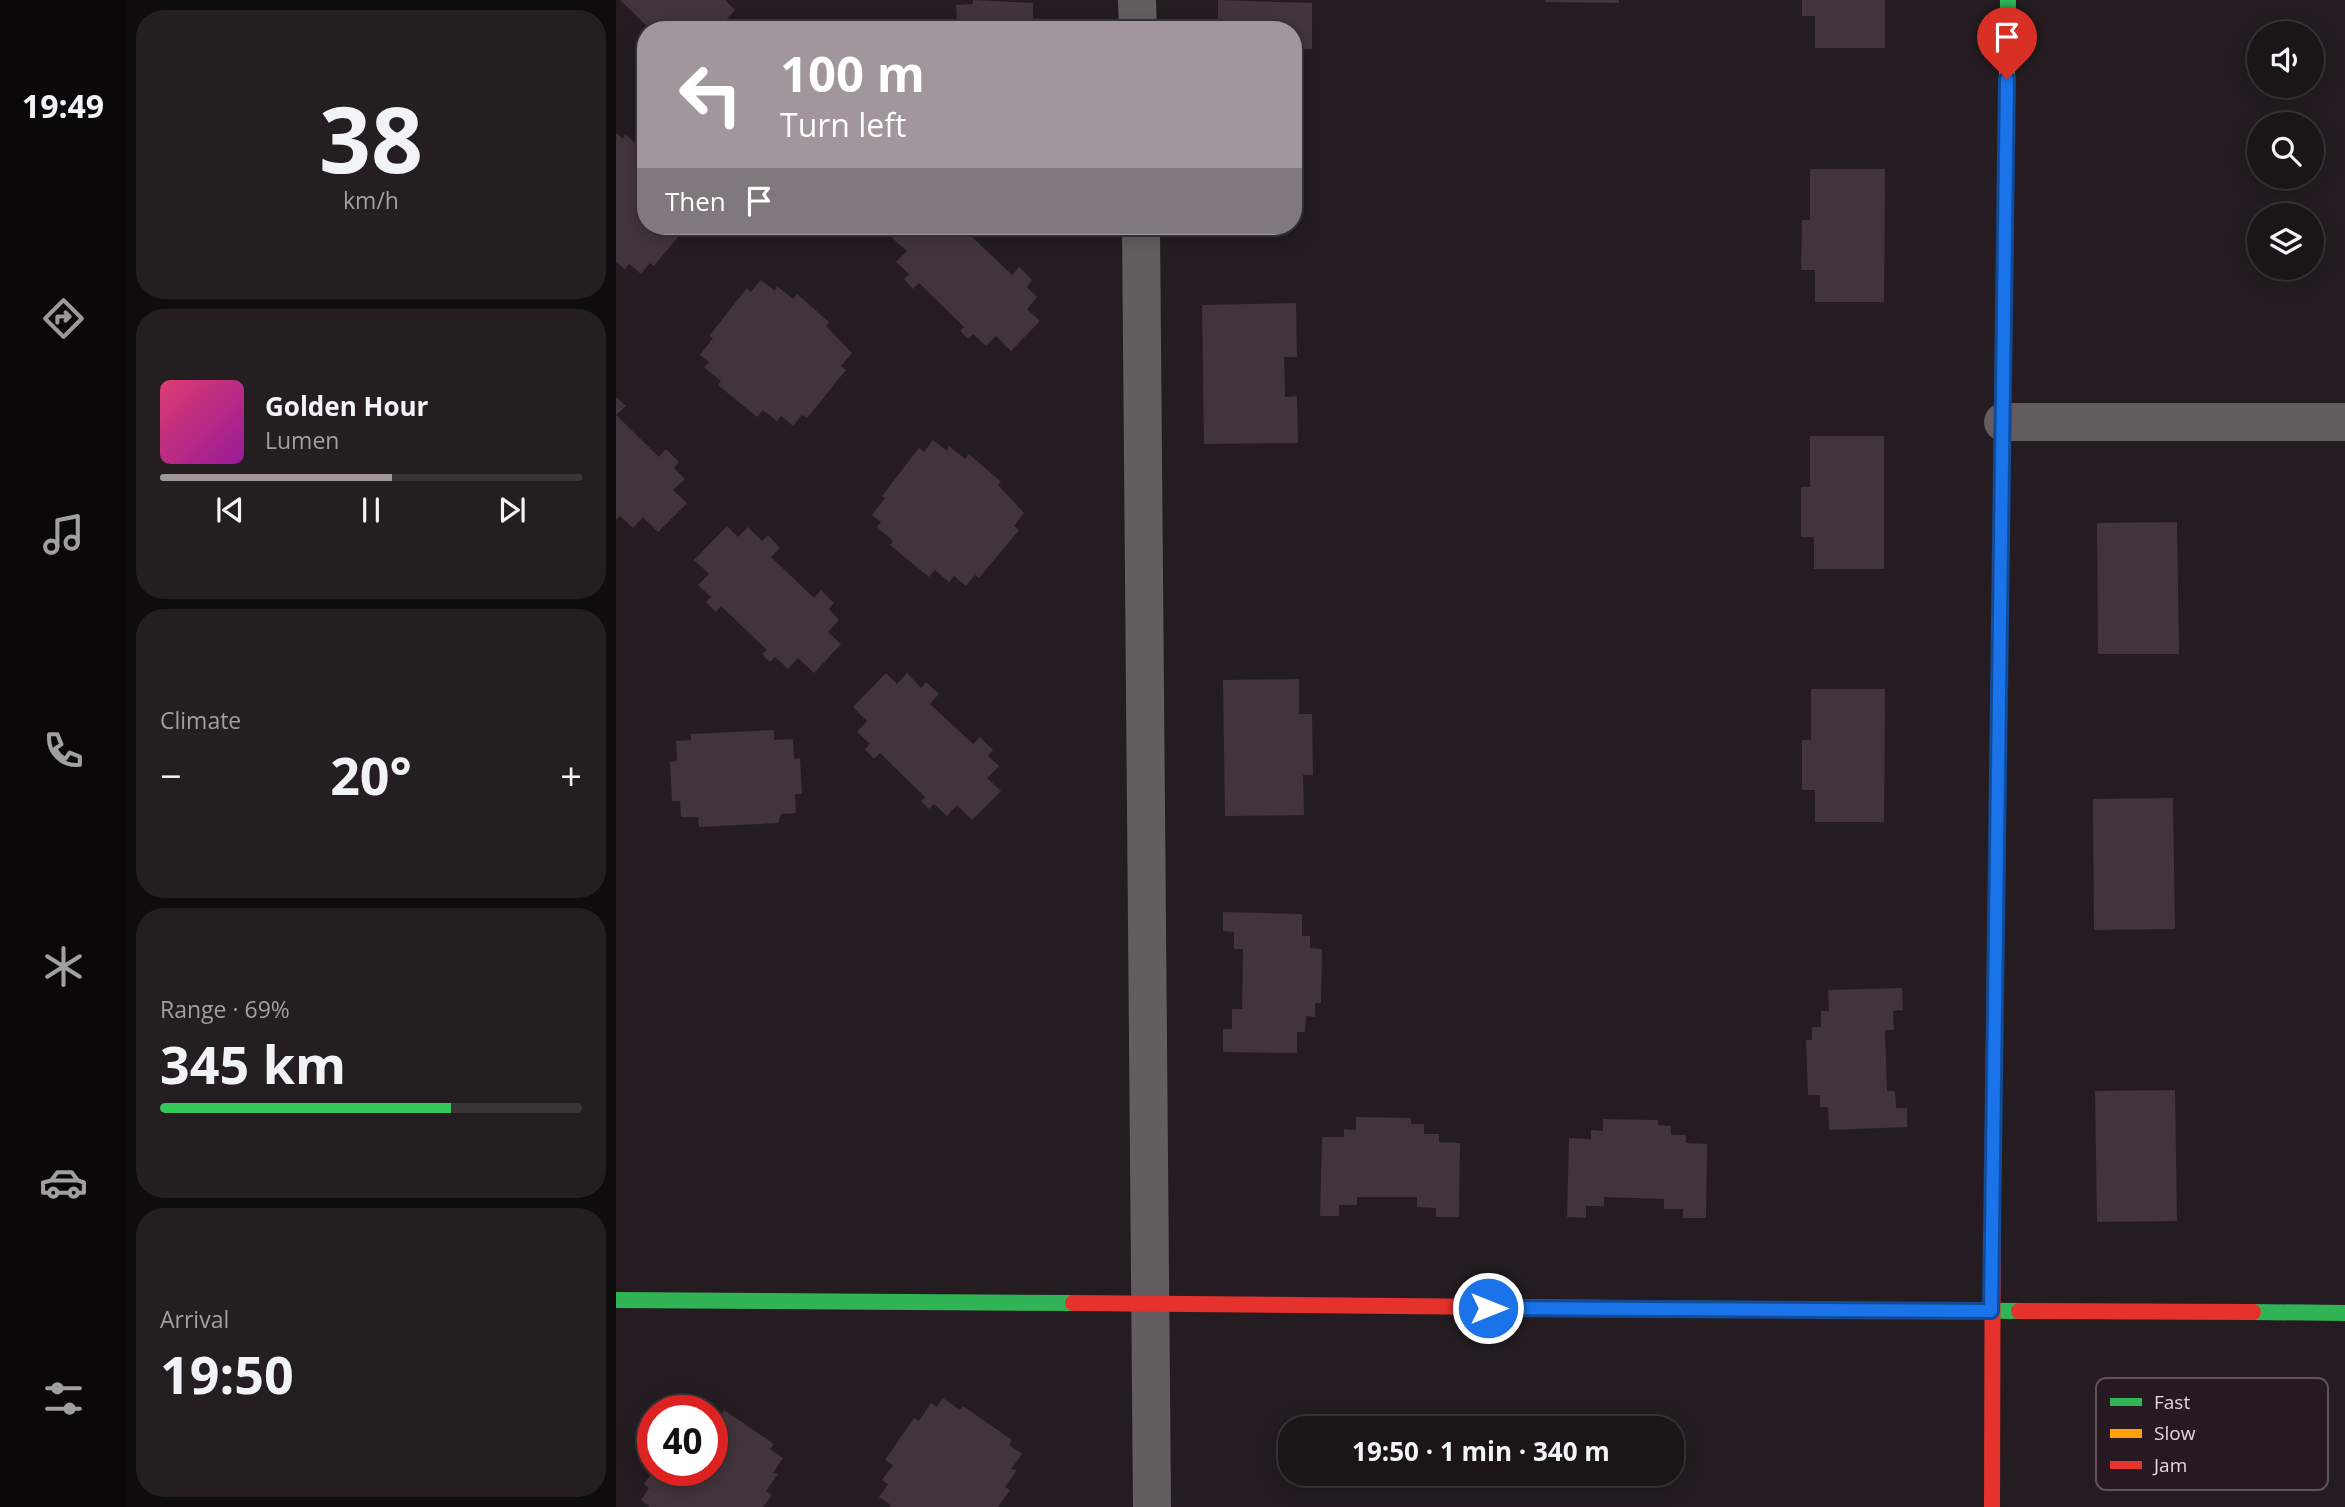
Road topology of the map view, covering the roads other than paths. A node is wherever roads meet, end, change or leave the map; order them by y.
1 (1138, 0) edge
2 (2008, 0) edge
3 (1138, 21) edge
4 (1141, 235) edge
5 (2003, 422) junction
6 (2345, 422) edge
7 (616, 1300) edge
8 (1152, 1306) junction
9 (1991, 1311) junction
10 (2345, 1313) edge
11 (1152, 1507) edge
12 (1992, 1507) edge

1 - 3 street
2 - 5 street
4 - 8 street
5 - 6 street
5 - 9 street
7 - 8 street
8 - 9 street
8 - 11 street
9 - 10 street
9 - 12 street

